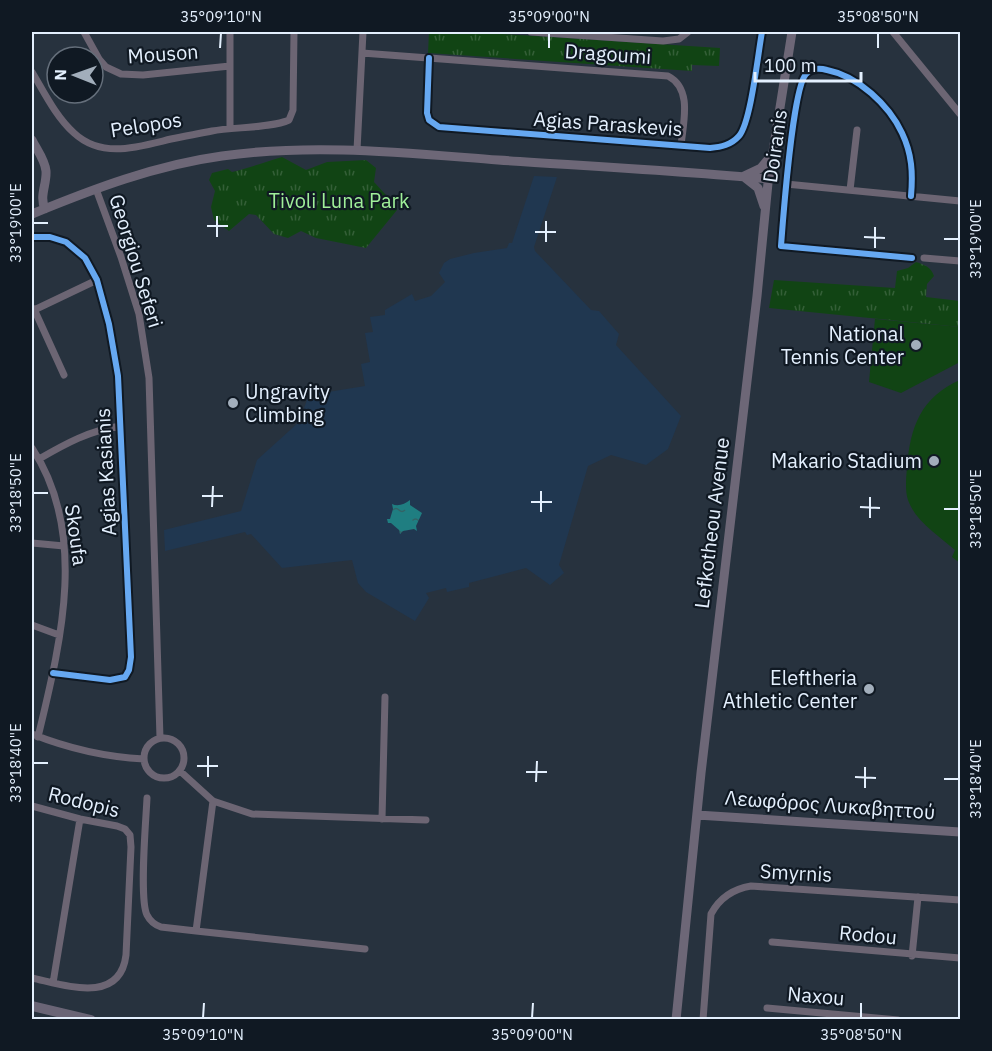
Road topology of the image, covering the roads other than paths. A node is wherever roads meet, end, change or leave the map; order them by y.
1 (84, 32) edge
2 (230, 32) edge
3 (294, 32) edge
4 (363, 32) edge
5 (531, 32) edge
6 (688, 32) edge
7 (762, 32) edge
8 (792, 32) edge
9 (893, 32) edge
10 (362, 53) junction
11 (429, 58) junction
12 (230, 66) junction
13 (32, 72) edge
14 (960, 114) edge
15 (230, 128) junction
16 (857, 130) dead end
17 (32, 141) edge
18 (681, 146) junction
19 (357, 150) junction
20 (772, 154) junction
21 (742, 176) junction
22 (769, 179) junction
23 (786, 184) junction
24 (96, 189) junction
25 (850, 190) junction
26 (911, 196) junction
27 (960, 201) edge
28 (45, 209) junction
29 (765, 213) junction
30 (32, 214) edge
31 (32, 237) edge
32 (912, 258) dead end
33 (924, 258) dead end
34 (960, 261) edge
35 (97, 280) junction
36 (33, 310) edge
37 (64, 375) dead end
38 (121, 426) junction
39 (32, 448) edge
40 (39, 459) junction
41 (32, 543) edge
42 (64, 546) junction
43 (32, 625) edge
44 (59, 635) junction
45 (53, 673) junction
46 (385, 697) dead end
47 (35, 736) edge
48 (160, 738) junction
49 (144, 759) junction
50 (180, 771) junction
51 (147, 798) dead end
52 (213, 801) junction
53 (32, 806) edge
54 (697, 815) junction
55 (80, 819) junction
56 (382, 819) junction
57 (426, 820) dead end
58 (960, 832) edge
59 (918, 897) junction
60 (960, 900) edge
61 (196, 931) junction
62 (772, 942) dead end
63 (365, 949) dead end
64 (912, 956) junction
65 (960, 958) edge
66 (32, 978) edge
67 (53, 983) junction
68 (32, 1006) edge
69 (767, 1008) dead end
70 (91, 1020) edge
71 (676, 1020) edge
72 (703, 1020) edge
73 (898, 1020) edge

1 - 12 street, Mouson
2 - 12 street
3 - 15 street, Pelopos
4 - 10 street
5 - 6 street
7 - 18 street, Agias Paraskevis
8 - 20 main road, Lefkotheou Avenue
9 - 14 street
10 - 11 street, Dragoumi
10 - 19 street
11 - 18 street, Dragoumi
11 - 18 street, Agias Paraskevis
12 - 15 street
13 - 15 street, Pelopos
16 - 25 street
17 - 28 main road
19 - 21 main road
19 - 24 main road
20 - 21 main road
20 - 22 main road, Lefkotheou Avenue
21 - 22 main road
21 - 29 main road
22 - 29 main road, Lefkotheou Avenue
23 - 25 street
23 - 26 street, Doiranis
23 - 32 street, Doiranis
24 - 28 main road
24 - 48 street, Georgiou Seferi
25 - 26 street
26 - 27 street
28 - 30 main road
29 - 54 main road, Lefkotheou Avenue
31 - 35 street, Agias Kasianis
33 - 34 street
35 - 36 street
35 - 38 street, Agias Kasianis
36 - 37 street
38 - 40 street
38 - 45 street, Agias Kasianis
39 - 40 street, Skoufa
40 - 42 street, Skoufa
41 - 42 street
42 - 44 street, Skoufa
43 - 44 street
44 - 45 street, Skoufa
45 - 47 street, Skoufa
46 - 56 street
47 - 49 street
48 - 49 street
48 - 50 street
49 - 50 street
50 - 52 street
51 - 61 street
52 - 56 street
52 - 61 street
53 - 55 street, Rodopis
54 - 58 main road, Λεωφόρος Λυκαβηττού
54 - 71 main road, Lefkotheou Avenue
55 - 67 street
55 - 67 street, Rodopis
56 - 57 street
59 - 60 street, Smyrnis
59 - 64 street
59 - 72 street, Smyrnis
61 - 63 street
62 - 64 street, Rodou
64 - 65 street, Rodou
66 - 67 street
68 - 70 main road
69 - 73 street, Naxou

